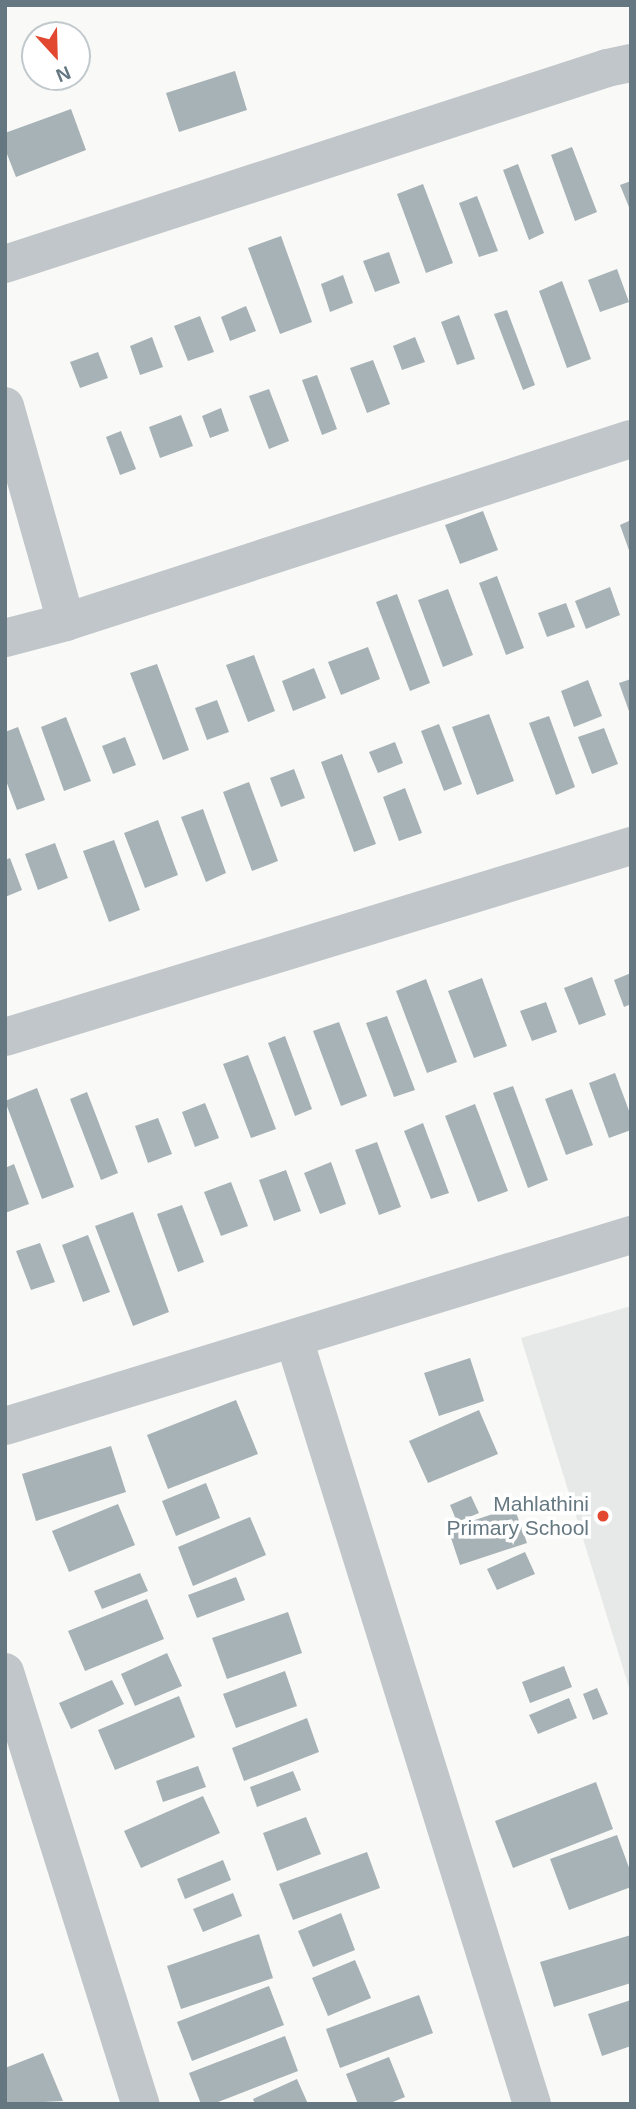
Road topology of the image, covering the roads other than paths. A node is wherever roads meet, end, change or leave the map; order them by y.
1 (631, 63) edge
2 (5, 264) edge
3 (5, 406) edge
4 (631, 439) edge
5 (66, 622) junction
6 (5, 638) edge
7 (631, 846) edge
8 (5, 1037) edge
9 (631, 1235) edge
10 (294, 1339) junction
11 (5, 1426) edge
12 (5, 1672) edge
13 (140, 2104) edge
14 (532, 2104) edge

1 - 2 street
3 - 5 street
4 - 5 street
5 - 6 street
7 - 8 street
9 - 10 street
10 - 11 street
10 - 14 street
12 - 13 street

